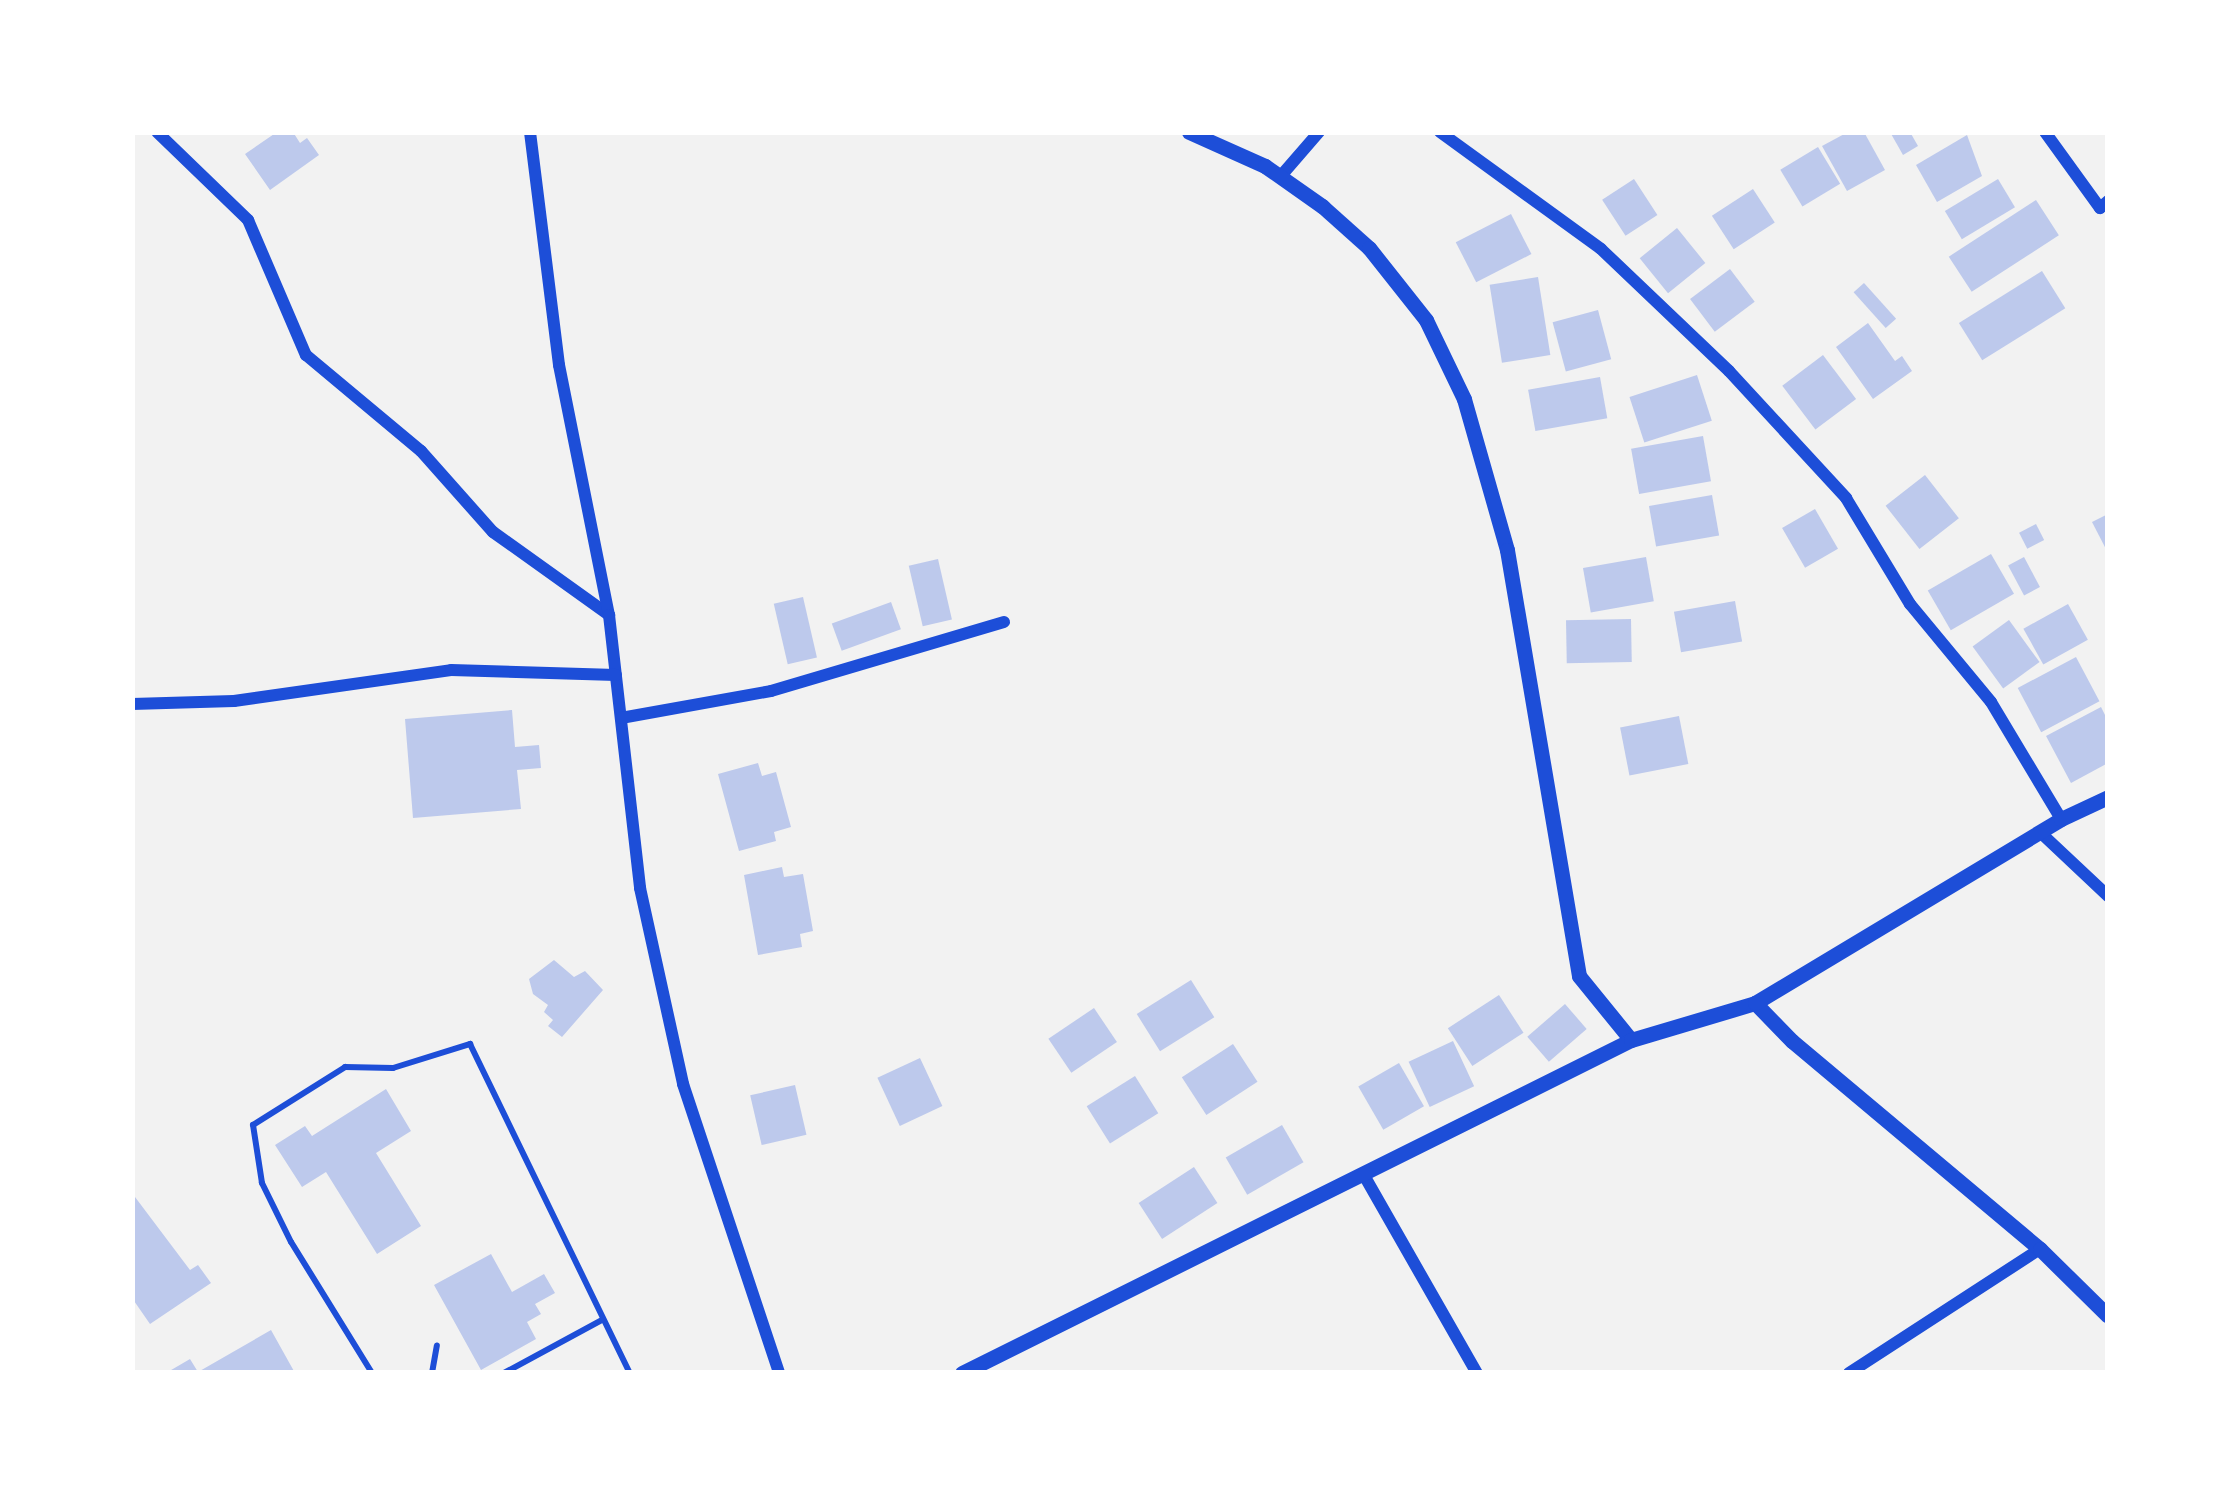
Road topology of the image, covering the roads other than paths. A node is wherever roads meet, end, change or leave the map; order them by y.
1 (157, 132) edge
2 (530, 132) edge
3 (1189, 132) edge
4 (1318, 132) edge
5 (1440, 132) edge
6 (2045, 132) edge
7 (1280, 177) junction
8 (2108, 201) edge
9 (609, 615) junction
10 (1004, 622) dead end
11 (616, 676) junction
12 (132, 704) edge
13 (621, 718) junction
14 (2108, 797) edge
15 (2061, 819) junction
16 (2042, 834) junction
17 (2108, 896) edge
18 (1755, 1003) junction
19 (1630, 1040) junction
20 (1365, 1177) junction
21 (2040, 1250) junction
22 (2108, 1316) edge
23 (602, 1320) junction
24 (437, 1345) dead end
25 (372, 1373) edge
26 (432, 1373) edge
27 (504, 1373) edge
28 (630, 1373) edge
29 (779, 1373) edge
30 (962, 1373) edge
31 (1477, 1373) edge
32 (1849, 1373) edge

1 - 9 street
2 - 9 street
3 - 7 street
4 - 7 street
5 - 15 street
6 - 8 street
7 - 19 street
9 - 11 street
10 - 13 street
11 - 12 street
11 - 13 street
13 - 29 street
14 - 15 street
15 - 16 street
16 - 17 street
16 - 18 street
18 - 19 street
18 - 21 street
19 - 20 street
20 - 30 street
20 - 31 street
21 - 22 street
21 - 32 street
23 - 25 lane
23 - 27 lane
23 - 28 lane
24 - 26 lane

